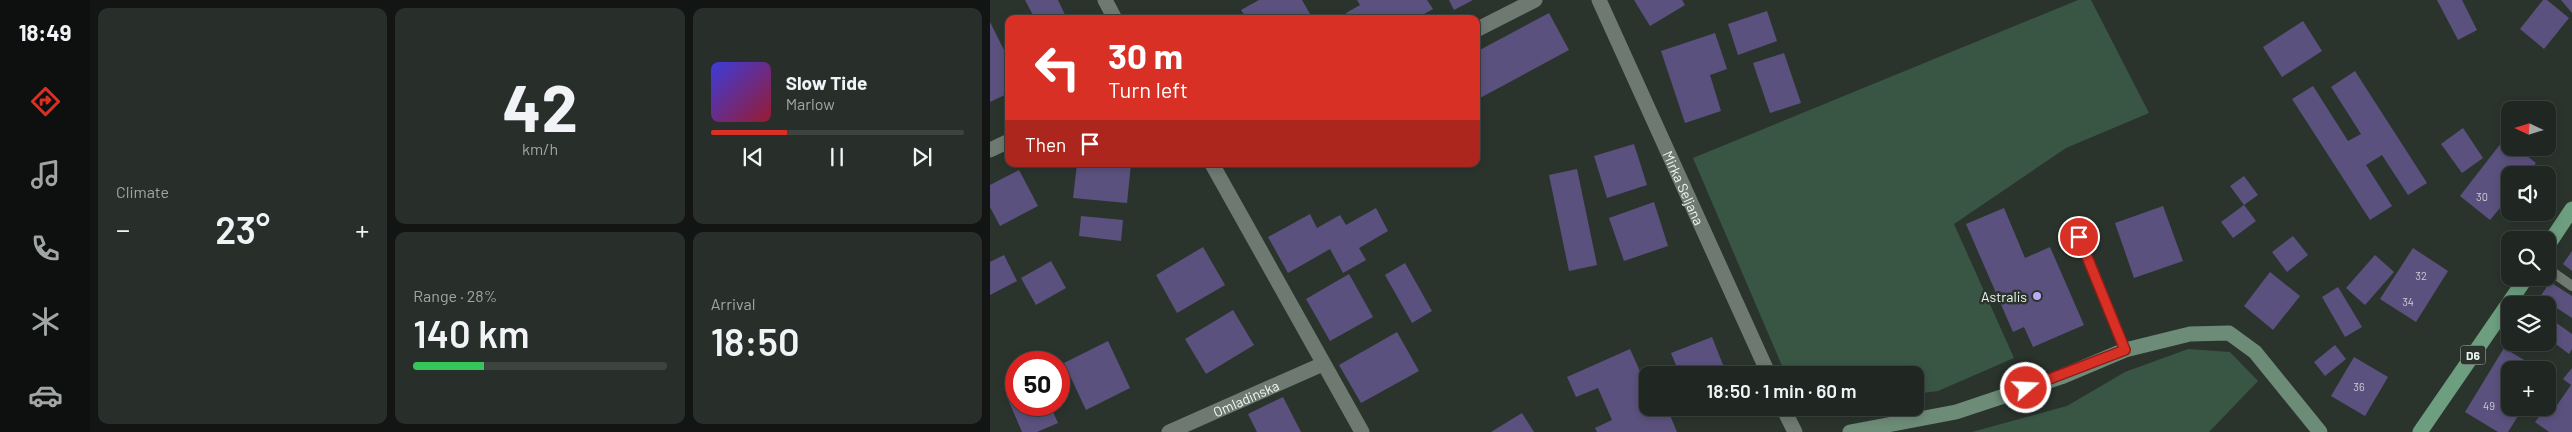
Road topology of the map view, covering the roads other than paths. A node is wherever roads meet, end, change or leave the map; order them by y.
1 (1105, 0) edge
2 (1535, 0) edge
3 (1599, 0) edge
4 (1113, 15) edge
5 (1480, 28) edge
6 (1005, 143) edge
7 (990, 150) edge
8 (1216, 167) edge
9 (2572, 209) edge
10 (2556, 233) edge
11 (2079, 237) dead end
12 (2556, 275) edge
13 (2520, 286) edge
14 (2572, 286) edge
15 (2125, 350) junction
16 (1323, 364) junction
17 (1765, 366) edge
18 (1788, 416) edge
19 (1169, 432) edge
20 (1362, 432) edge
21 (1795, 432) edge
22 (1850, 432) edge
23 (2320, 432) edge
24 (2420, 432) edge

1 - 4 street
2 - 5 street
3 - 17 street, Mirka Seljana
6 - 7 street
8 - 16 street
9 - 10 main road
11 - 15 lane
12 - 14 lane
13 - 24 main road, D6
15 - 22 main road
15 - 23 main road
16 - 19 street, Omladinska
16 - 20 street
18 - 21 street

